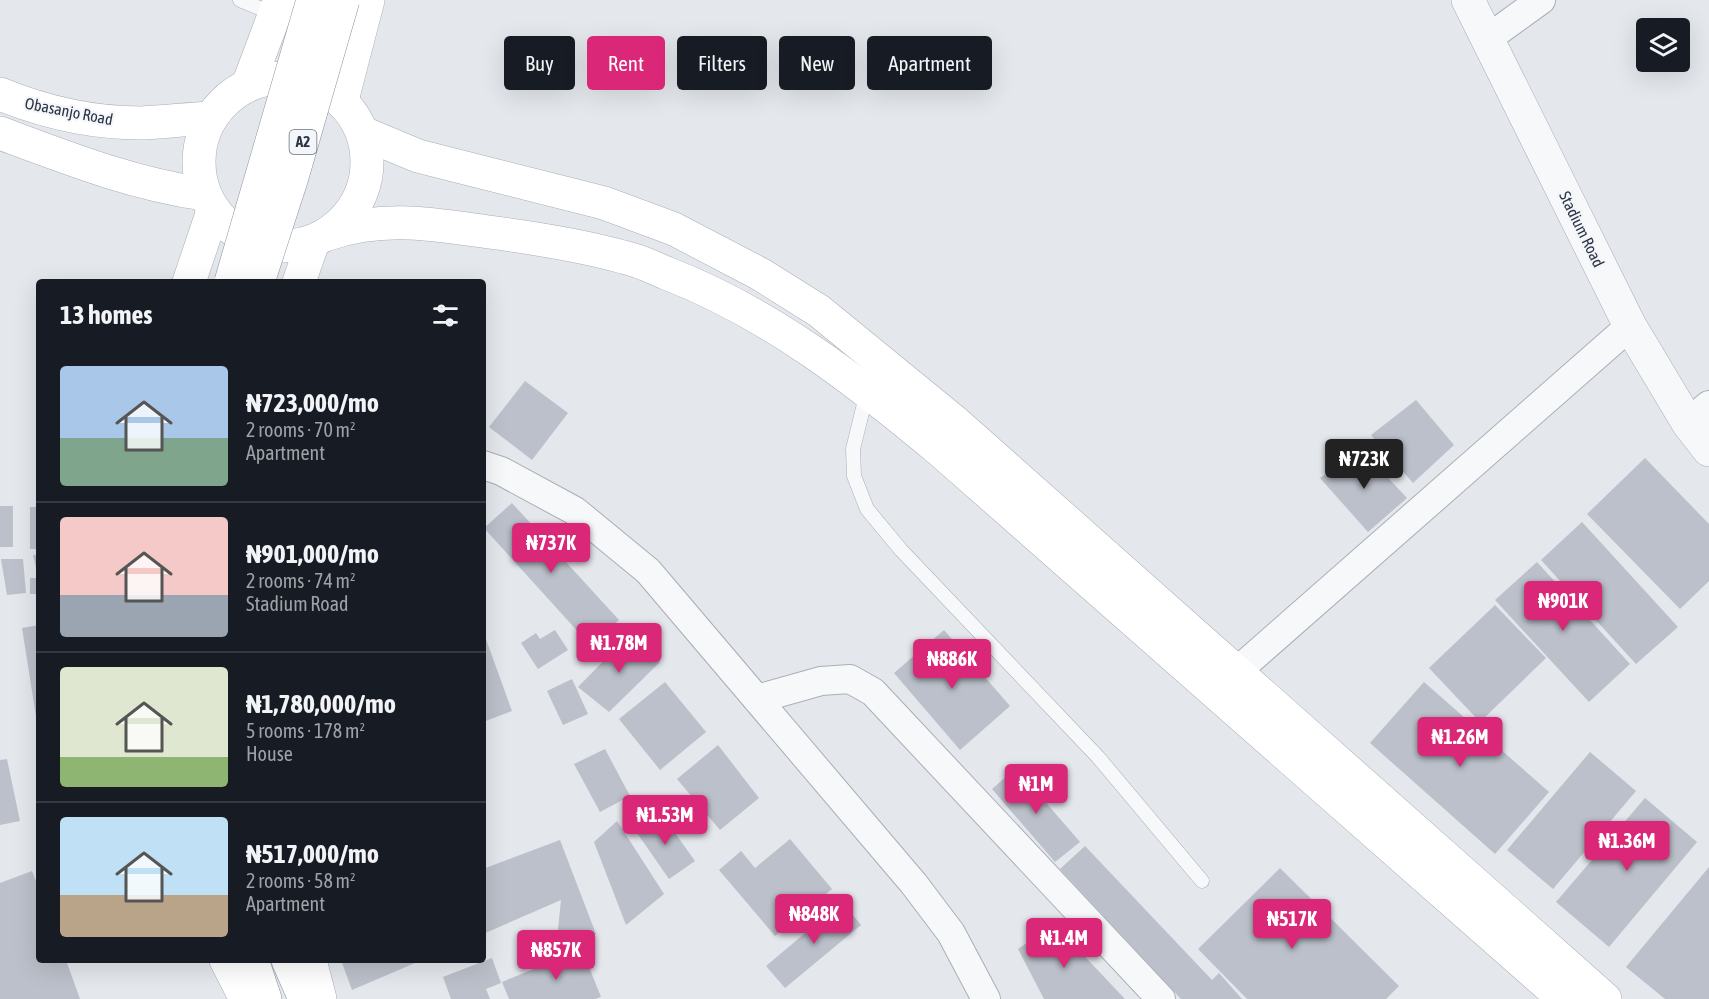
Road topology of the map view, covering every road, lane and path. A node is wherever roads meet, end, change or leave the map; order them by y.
1 (240, 0) edge
2 (313, 0) edge
3 (343, 0) edge
4 (368, 0) edge
5 (1468, 0) edge
6 (1541, 0) edge
7 (278, 8) edge
8 (1487, 39) junction
9 (248, 85) junction
10 (0, 94) edge
11 (342, 100) junction
12 (211, 118) junction
13 (0, 133) edge
14 (363, 134) junction
15 (209, 202) junction
16 (320, 238) junction
17 (190, 279) edge
18 (232, 279) edge
19 (259, 279) edge
20 (300, 279) edge
21 (1630, 326) junction
22 (868, 390) junction
23 (1698, 414) edge
24 (1709, 450) edge
25 (486, 466) edge
26 (1225, 682) junction
27 (757, 699) junction
28 (1202, 881) dead end
29 (296, 963) edge
30 (297, 963) edge
31 (244, 972) edge
32 (265, 999) edge
33 (305, 999) edge
34 (320, 999) edge
35 (986, 999) edge
36 (1161, 999) edge
37 (1564, 999) edge
38 (1605, 999) edge

1 - 7 lane
2 - 18 main road, A2, bridge
3 - 19 main road, A2, bridge
4 - 11 main road
5 - 8 street, Stadium Road
6 - 8 street
7 - 9 main road
8 - 21 street, Stadium Road
9 - 11 main road
9 - 12 main road
10 - 12 main road, Obasanjo Road
11 - 14 main road
12 - 15 main road
13 - 15 main road
14 - 16 main road
14 - 26 main road
15 - 16 main road
15 - 17 main road
16 - 20 main road
16 - 22 main road
21 - 23 street, Stadium Road
21 - 26 street
22 - 26 main road
22 - 28 lane
23 - 24 street, Stadium Road
25 - 27 street
26 - 37 main road
26 - 38 main road
27 - 35 street
27 - 36 street
29 - 33 main road
30 - 34 main road
31 - 32 main road

